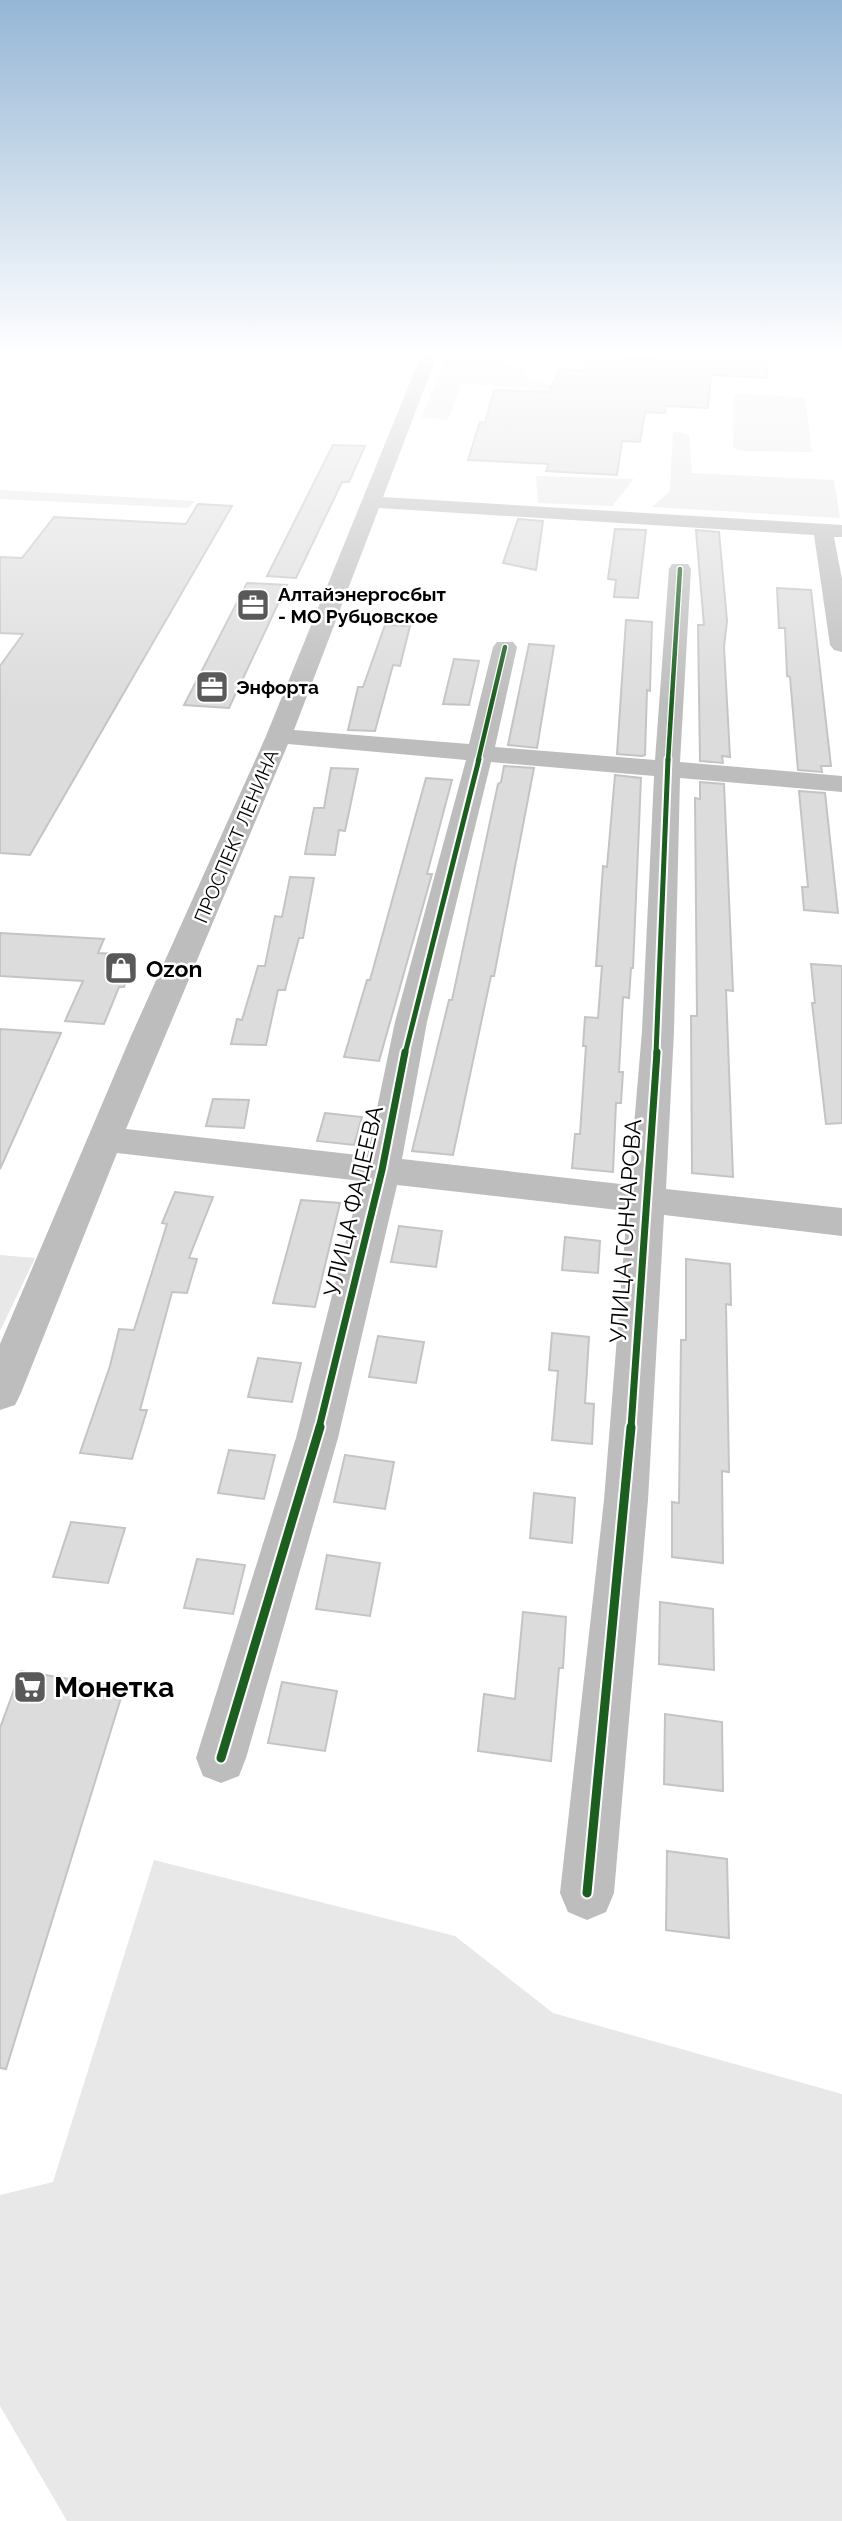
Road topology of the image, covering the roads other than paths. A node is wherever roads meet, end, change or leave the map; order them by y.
1 (383, 471) edge
2 (382, 474) junction
3 (372, 502) junction
4 (457, 509) junction
5 (832, 530) edge
6 (358, 541) junction
7 (680, 569) dead end
8 (842, 645) edge
9 (505, 647) dead end
10 (279, 736) junction
11 (480, 754) junction
12 (667, 769) junction
13 (842, 784) edge
14 (106, 1139) junction
15 (382, 1170) junction
16 (646, 1200) junction
17 (842, 1222) edge
18 (0, 1393) edge
19 (221, 1758) dead end
20 (587, 1894) dead end

1 - 2 street, ПРОСПЕКТ ЛЕНИНА
2 - 3 street, ПРОСПЕКТ ЛЕНИНА
2 - 4 street
3 - 4 street
3 - 6 street, ПРОСПЕКТ ЛЕНИНА
4 - 5 street
4 - 6 street
5 - 8 street
6 - 10 street, ПРОСПЕКТ ЛЕНИНА
7 - 12 street, УЛИЦА ГОНЧАРОВА
9 - 11 street, УЛИЦА ФАДЕЕВА
10 - 11 street
10 - 14 street, ПРОСПЕКТ ЛЕНИНА
11 - 12 street
11 - 15 street, УЛИЦА ФАДЕЕВА
12 - 13 street
12 - 16 street, УЛИЦА ГОНЧАРОВА
14 - 15 street
14 - 18 street, ПРОСПЕКТ ЛЕНИНА
15 - 16 street
15 - 19 street, УЛИЦА ФАДЕЕВА
16 - 17 street
16 - 20 street, УЛИЦА ГОНЧАРОВА

